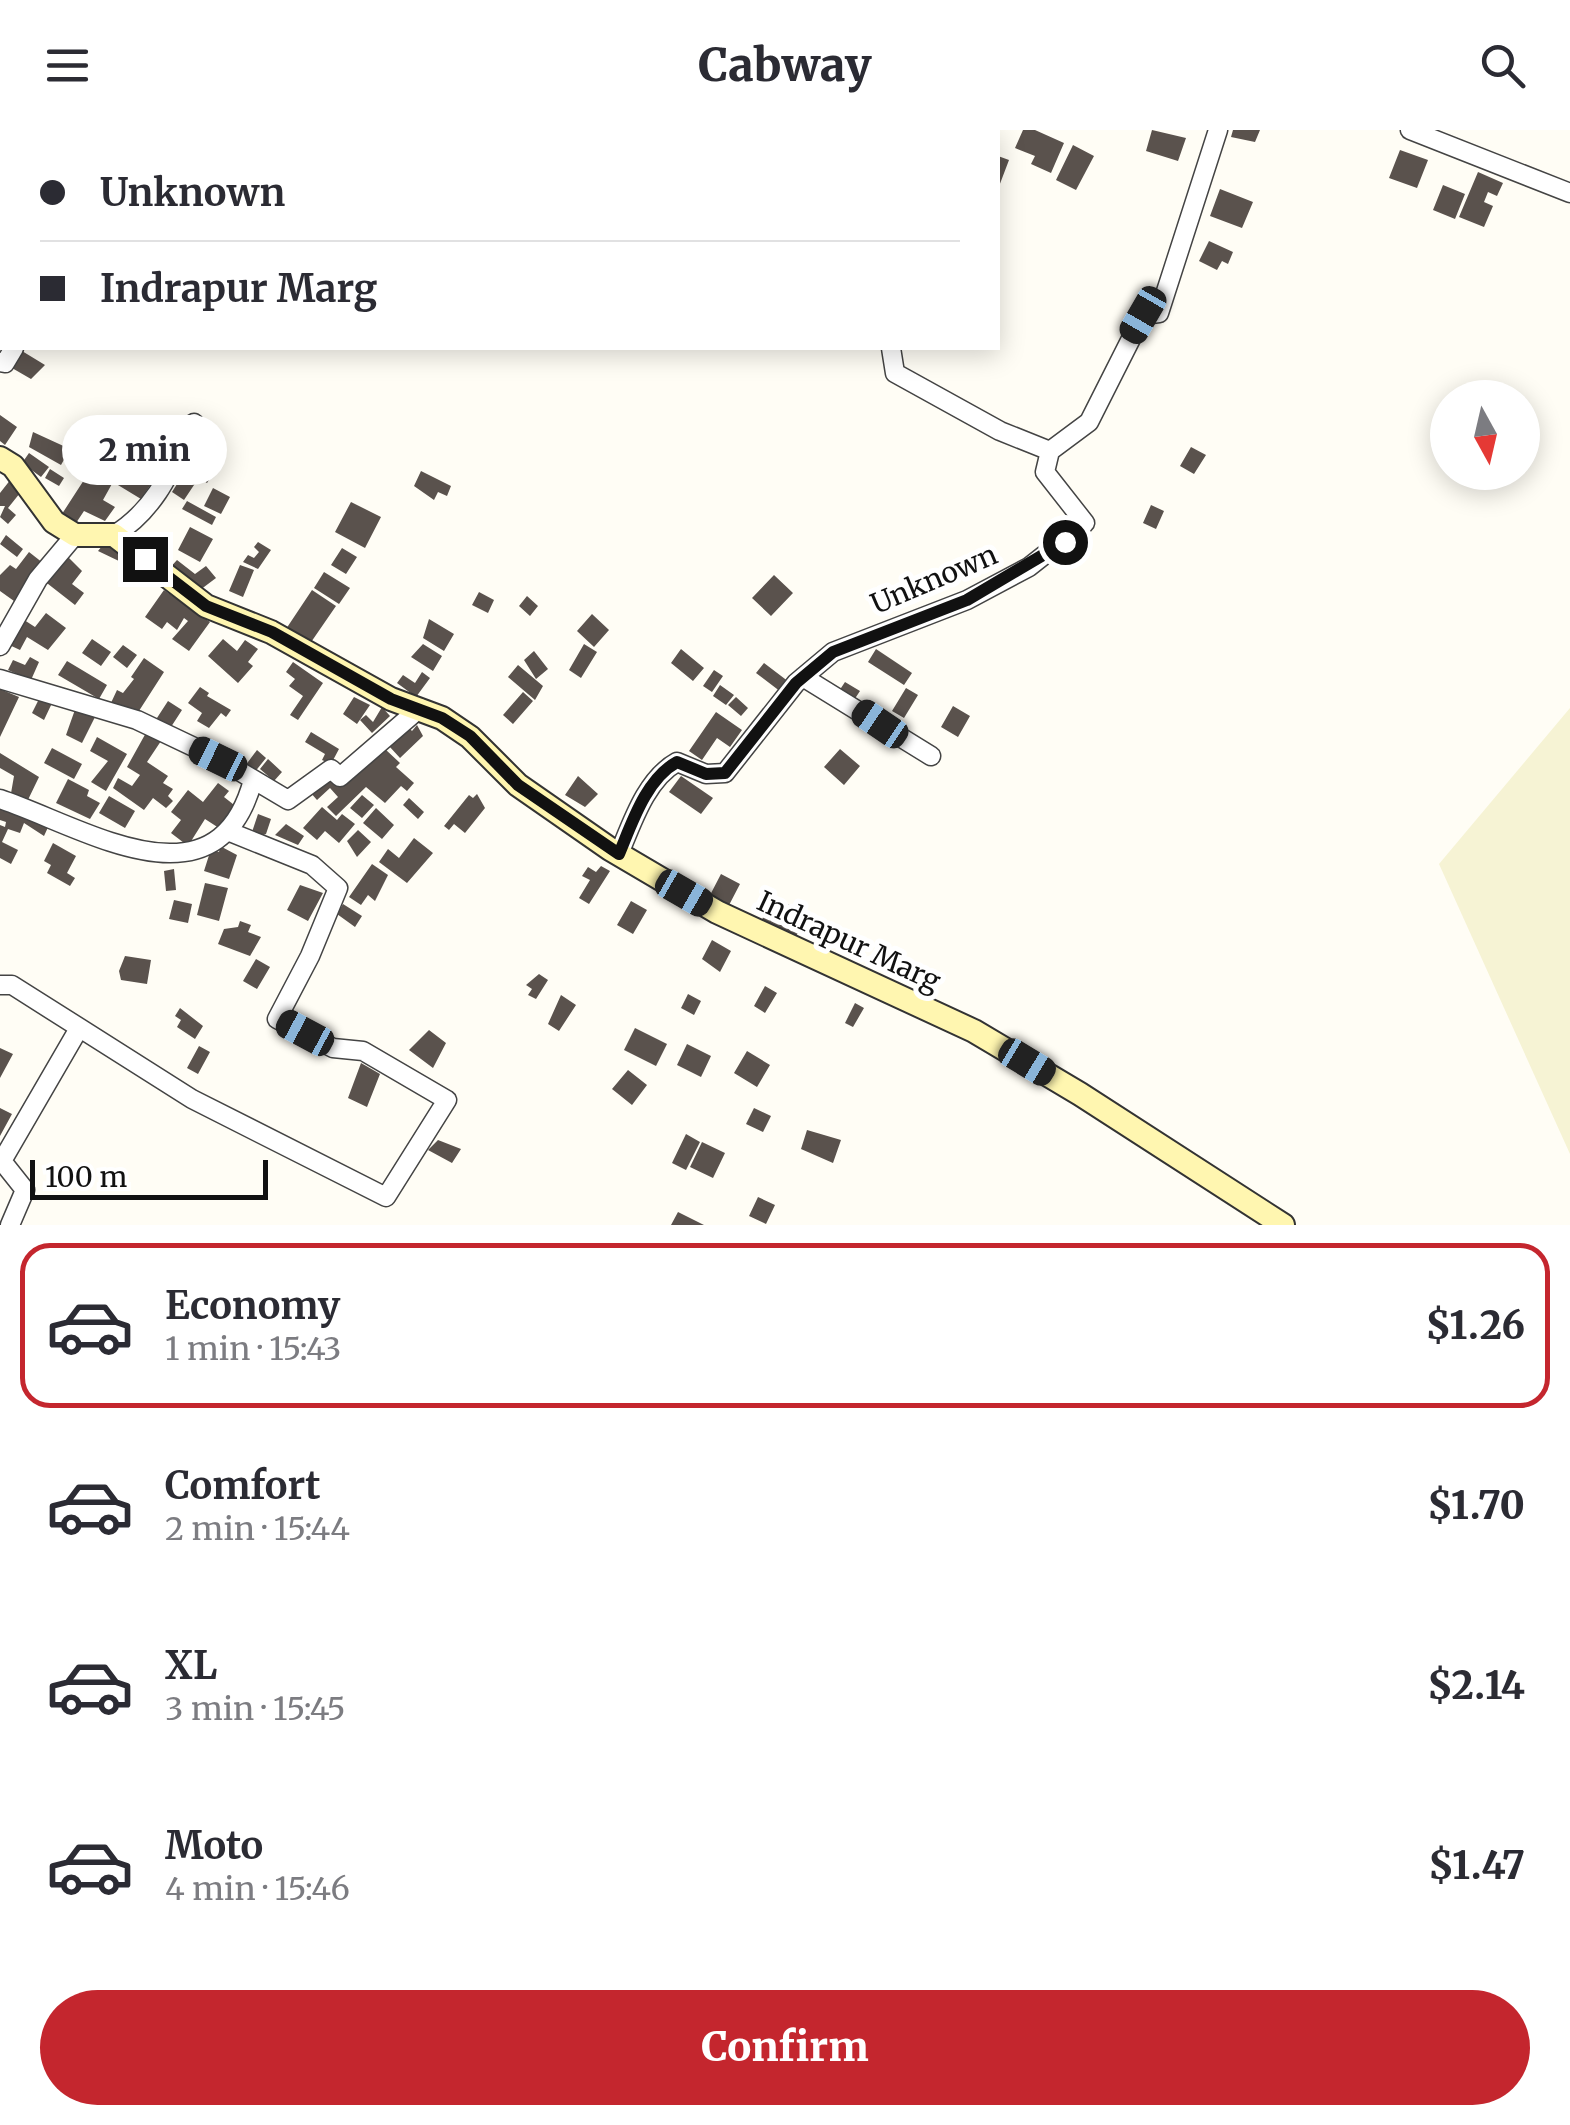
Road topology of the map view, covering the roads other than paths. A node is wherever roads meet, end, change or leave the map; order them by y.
1 (1218, 130) edge
2 (1410, 130) edge
3 (1570, 193) edge
4 (891, 350) edge
5 (194, 423) dead end
6 (1050, 451) junction
7 (0, 458) edge
8 (75, 535) junction
9 (114, 536) junction
10 (0, 646) edge
11 (803, 677) junction
12 (0, 679) edge
13 (420, 708) junction
14 (931, 756) dead end
15 (253, 780) junction
16 (0, 799) edge
17 (230, 832) junction
18 (619, 854) junction
19 (0, 986) edge
20 (78, 1030) junction
21 (10, 1225) edge
22 (1282, 1225) edge

1 - 6 street
2 - 3 street
4 - 6 street
5 - 9 street
6 - 11 street, Unknown
7 - 8 street
8 - 9 street
8 - 10 street
9 - 13 street, Indrapur Marg
11 - 14 street
11 - 18 street, Unknown
12 - 15 street
13 - 15 street
13 - 18 street, Indrapur Marg
15 - 17 street
16 - 17 street
17 - 20 street
18 - 22 street, Indrapur Marg
19 - 20 street
20 - 21 street

